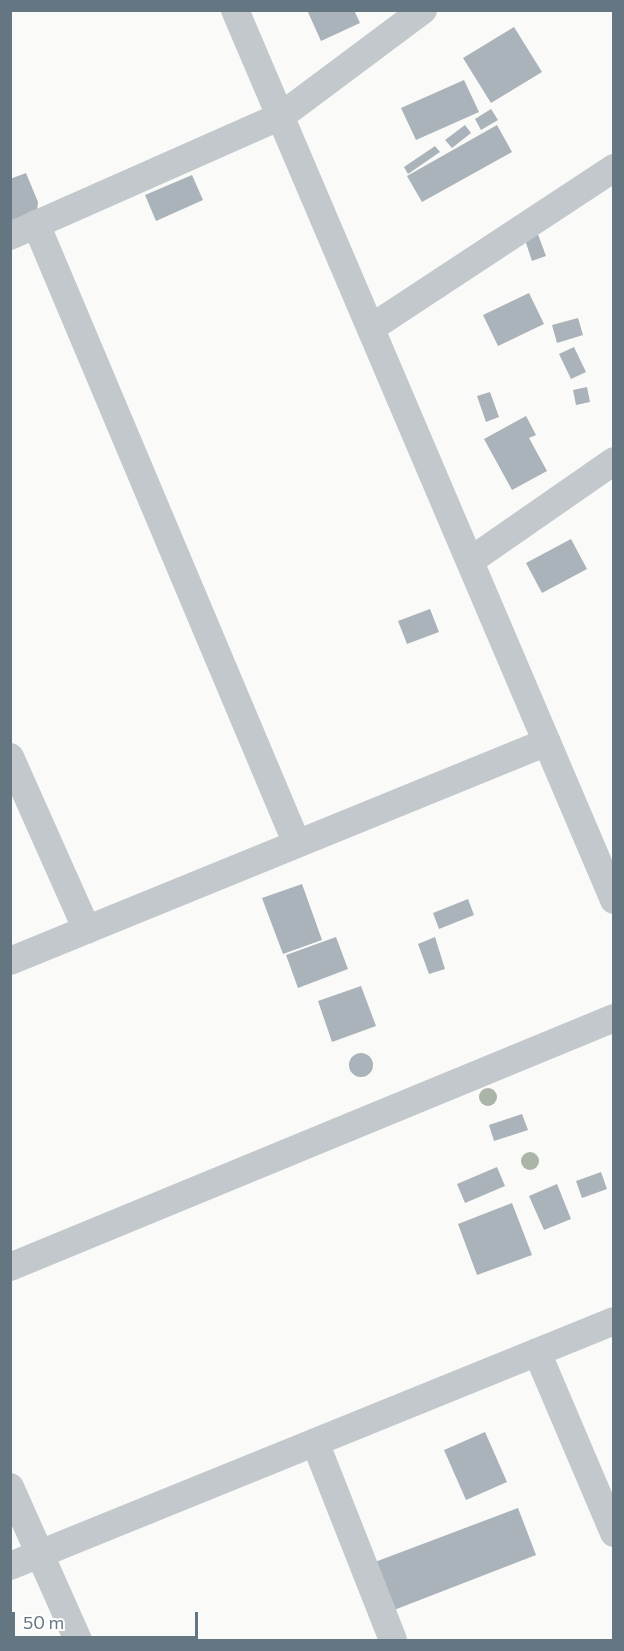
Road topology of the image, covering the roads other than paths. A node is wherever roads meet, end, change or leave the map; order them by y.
1 (235, 10) edge
2 (423, 10) edge
3 (280, 116) junction
4 (614, 168) edge
5 (36, 224) junction
6 (10, 236) edge
7 (371, 328) junction
8 (614, 461) edge
9 (470, 561) junction
10 (547, 742) junction
11 (10, 757) edge
12 (297, 844) junction
13 (614, 900) edge
14 (87, 930) junction
15 (10, 961) edge
16 (614, 1018) edge
17 (10, 1267) edge
18 (614, 1321) edge
19 (537, 1352) junction
20 (315, 1442) junction
21 (10, 1487) edge
22 (614, 1533) edge
23 (40, 1554) junction
24 (10, 1566) edge
25 (78, 1641) edge
26 (393, 1641) edge

1 - 3 street
2 - 3 street
3 - 5 street
3 - 7 street
4 - 7 street
5 - 6 street
5 - 12 street
7 - 9 street
8 - 9 street
9 - 10 street
10 - 12 street
10 - 13 street
11 - 14 street
12 - 14 street
14 - 15 street
16 - 17 street
18 - 19 street
19 - 20 street
19 - 22 street
20 - 23 street
20 - 26 street
21 - 23 street
23 - 24 street
23 - 25 street

